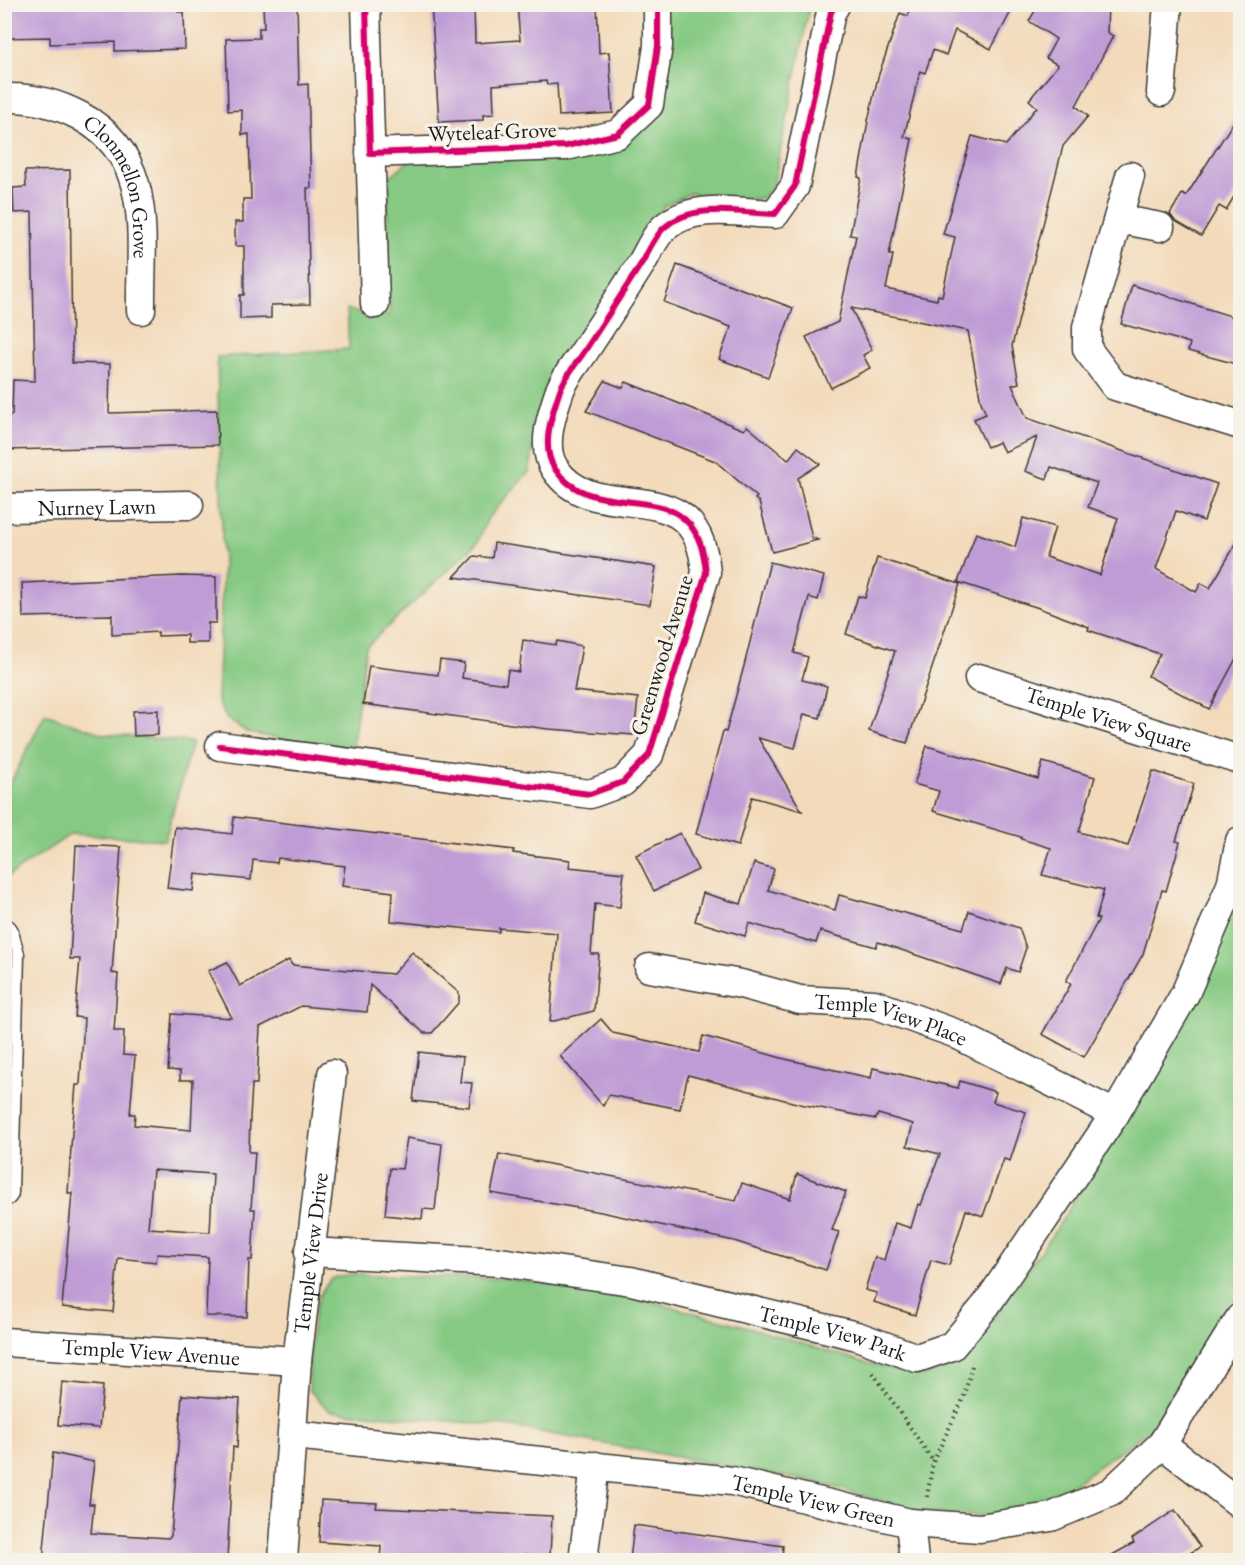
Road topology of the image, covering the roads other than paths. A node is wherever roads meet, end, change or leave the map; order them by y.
1 (366, 4) edge
2 (657, 4) edge
3 (836, 4) edge
4 (1168, 4) edge
5 (1161, 92) dead end
6 (4, 98) edge
7 (370, 153) junction
8 (1130, 176) dead end
9 (1118, 219) junction
10 (1160, 227) dead end
11 (375, 304) dead end
12 (141, 310) dead end
13 (1240, 425) edge
14 (189, 505) dead end
15 (4, 508) edge
16 (979, 678) dead end
17 (220, 746) dead end
18 (1240, 760) edge
19 (1240, 841) edge
20 (4, 933) edge
21 (648, 968) dead end
22 (332, 1074) dead end
23 (1115, 1114) junction
24 (4, 1192) edge
25 (309, 1252) junction
26 (1240, 1318) edge
27 (4, 1342) edge
28 (297, 1361) junction
29 (294, 1435) junction
30 (1162, 1444) junction
31 (595, 1466) junction
32 (1240, 1503) edge
33 (910, 1523) junction
34 (283, 1560) edge
35 (582, 1560) edge
36 (914, 1560) edge

1 - 7 street
2 - 7 street, Wyteleaf Grove
3 - 17 street, Greenwood Avenue
4 - 5 street
6 - 12 street, Clonmellon Grove
7 - 11 street
8 - 9 street
9 - 10 street
9 - 13 street
14 - 15 street, Nurney Lawn
16 - 18 street, Temple View Square
19 - 23 street, Temple View Park
20 - 24 street
21 - 23 street, Temple View Place
22 - 25 street, Temple View Drive
23 - 25 street, Temple View Park
25 - 28 street, Temple View Drive
26 - 30 street, Temple View Green
27 - 28 street, Temple View Avenue
28 - 29 street, Temple View Drive
29 - 31 street, Temple View Green
29 - 34 street, Temple View Drive
30 - 32 street
30 - 33 street, Temple View Green
31 - 33 street, Temple View Green
31 - 35 street
33 - 36 street

